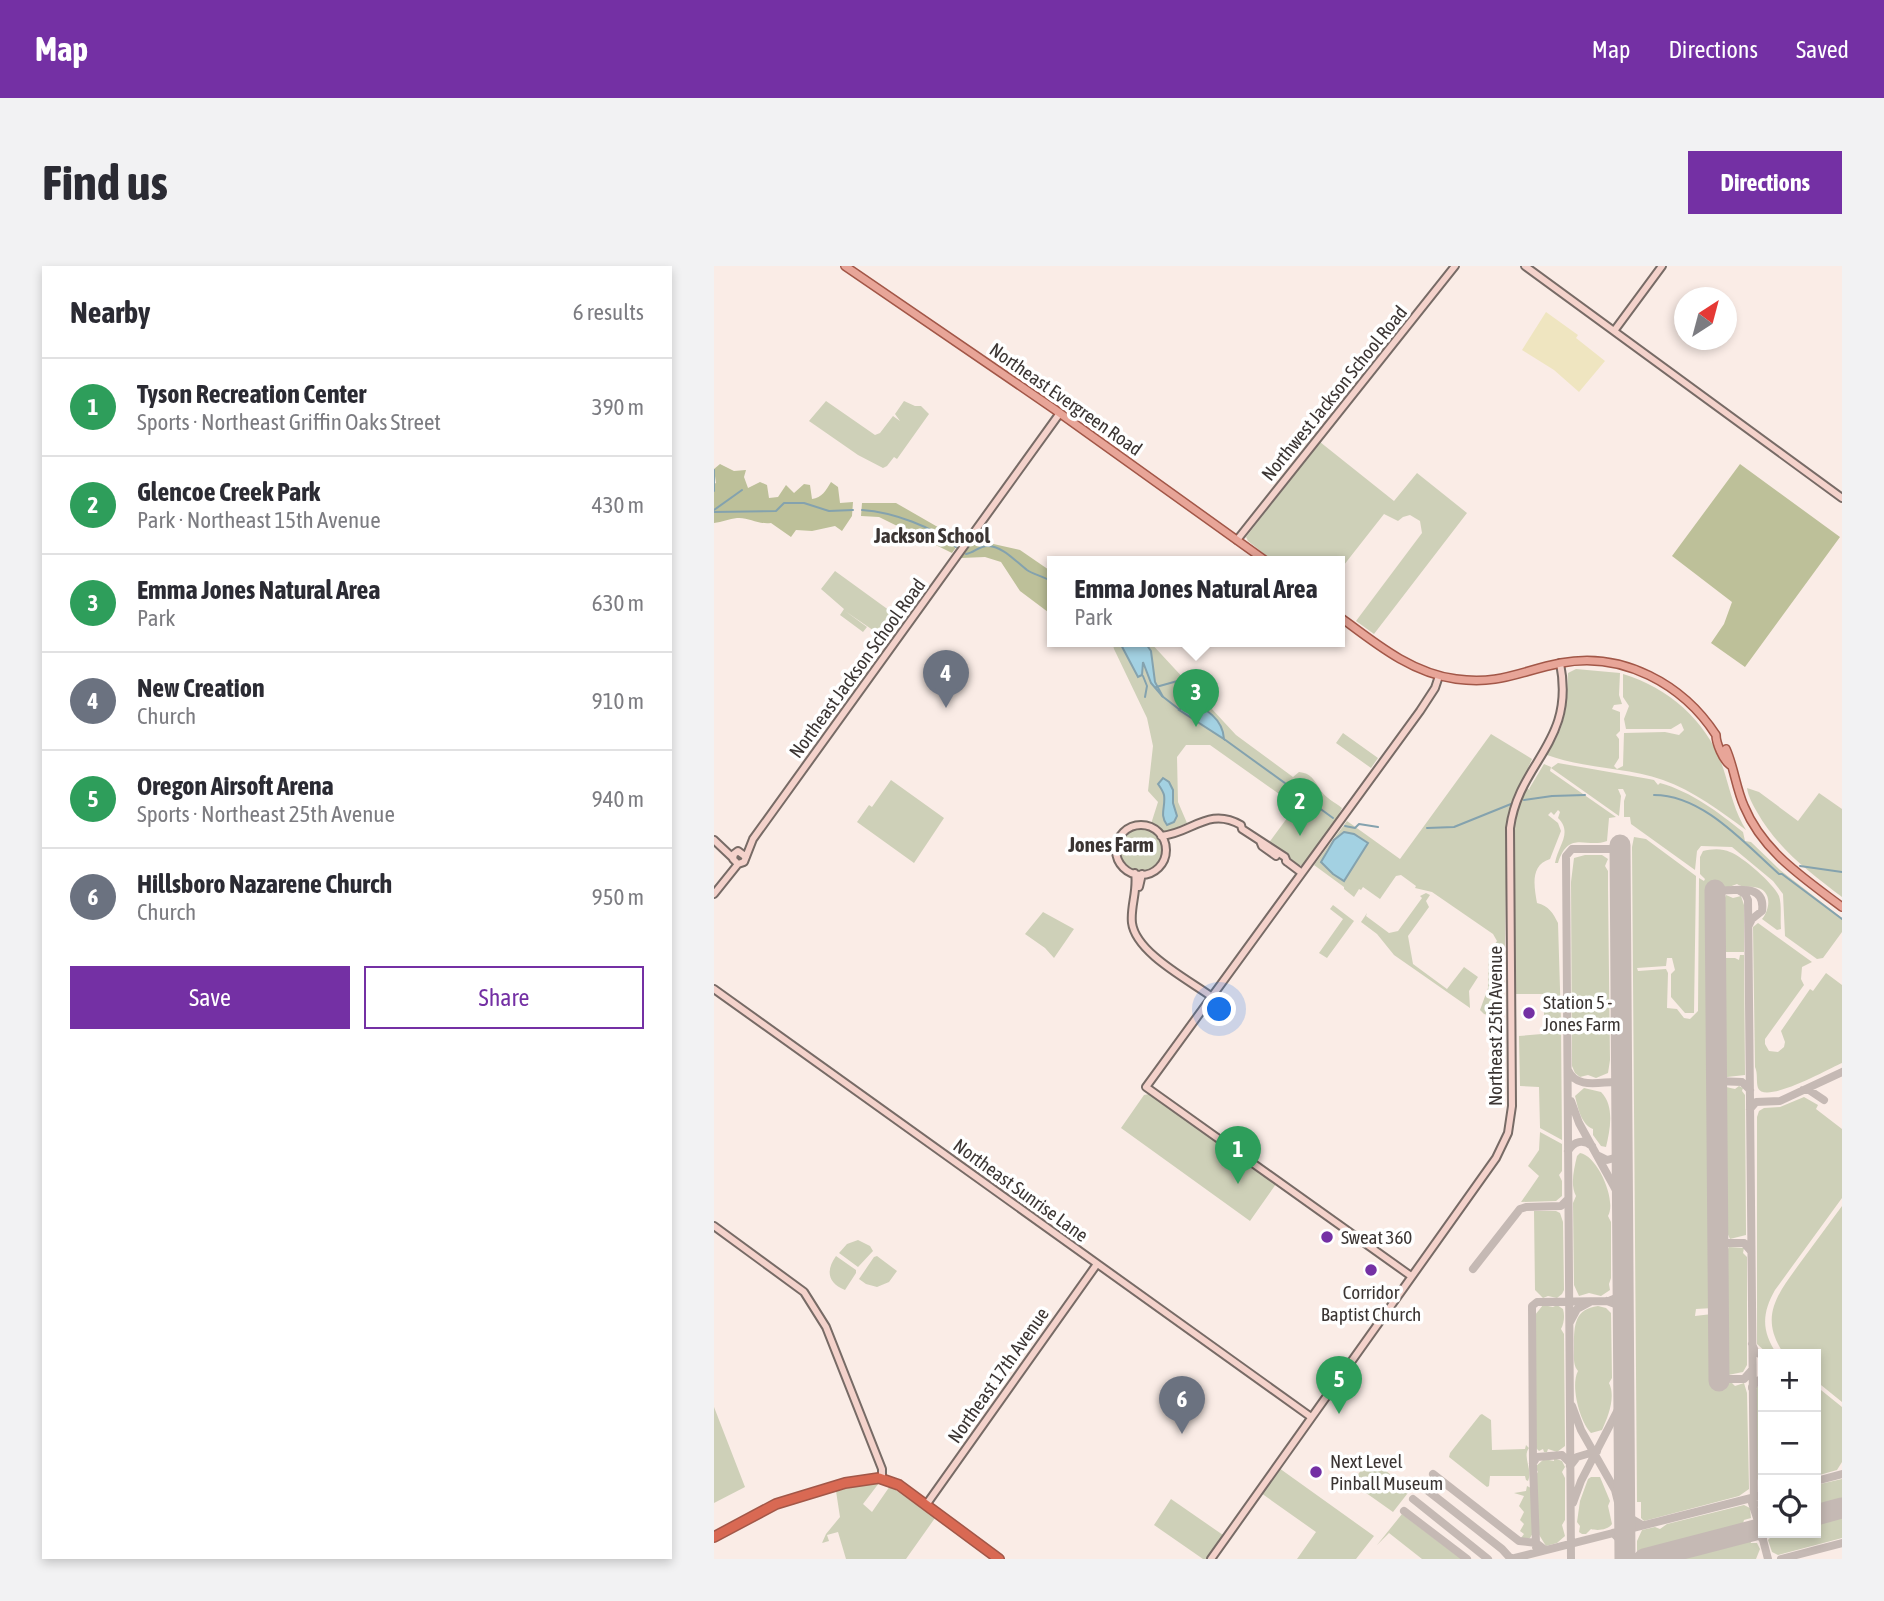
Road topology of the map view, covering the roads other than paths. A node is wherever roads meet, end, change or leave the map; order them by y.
1 (845, 266) edge
2 (1455, 266) edge
3 (1525, 266) edge
4 (1662, 266) edge
5 (1614, 331) junction
6 (1060, 413) junction
7 (1842, 498) edge
8 (1237, 540) junction
9 (1259, 556) edge
10 (1345, 621) edge
11 (1560, 663) junction
12 (1439, 676) junction
13 (1716, 735) junction
14 (1727, 749) joint
15 (1730, 765) junction
16 (1194, 825) junction
17 (1161, 836) junction
18 (714, 840) edge
19 (1164, 844) junction
20 (722, 846) junction
21 (741, 853) junction
22 (735, 860) junction
23 (1302, 873) junction
24 (1138, 874) junction
25 (714, 894) edge
26 (1842, 907) edge
27 (714, 989) edge
28 (1213, 996) junction
29 (714, 1226) edge
30 (1097, 1264) junction
31 (1411, 1276) junction
32 (1311, 1417) junction
33 (882, 1478) junction
34 (926, 1505) junction
35 (714, 1537) edge
36 (999, 1559) edge
37 (1211, 1559) edge

1 - 6 main road, Northeast Evergreen Road
2 - 8 street, Northwest Jackson School Road
3 - 5 street
4 - 5 street
5 - 7 street
6 - 8 main road, Northeast Evergreen Road
6 - 21 street, Northeast Jackson School Road
8 - 9 main road, Northeast Evergreen Road
10 - 12 main road
11 - 12 main road
11 - 13 main road
11 - 31 street, Northeast 25th Avenue
12 - 23 street
13 - 14 street
13 - 15 main road
14 - 15 main road
15 - 26 main road
16 - 17 street
16 - 19 street
16 - 23 street
17 - 19 street
17 - 24 street
18 - 20 street
19 - 24 street
20 - 21 street
20 - 22 street
21 - 22 street
21 - 22 street
22 - 25 street
23 - 28 street
24 - 28 street
27 - 30 street, Northeast Sunrise Lane
28 - 31 street
29 - 33 street
30 - 32 street, Northeast Sunrise Lane
30 - 34 street, Northeast 17th Avenue
31 - 32 street, Northeast 25th Avenue
32 - 37 street, Northeast 25th Avenue
33 - 34 highway
33 - 35 highway
34 - 36 highway

